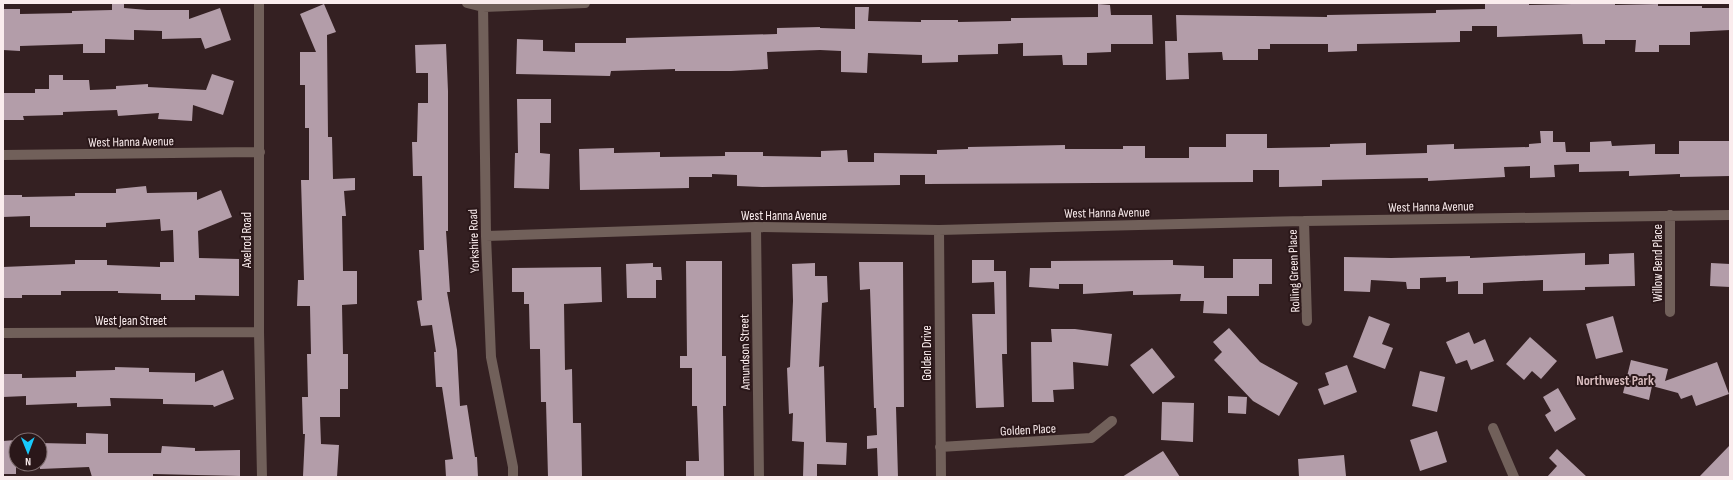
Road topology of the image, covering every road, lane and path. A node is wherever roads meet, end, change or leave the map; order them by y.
1 (259, 3) edge
2 (467, 3) edge
3 (585, 3) edge
4 (483, 5) edge
5 (260, 152) junction
6 (3, 155) edge
7 (1670, 215) junction
8 (1730, 215) edge
9 (1304, 221) junction
10 (756, 227) junction
11 (939, 230) junction
12 (486, 236) junction
13 (1670, 312) dead end
14 (1308, 321) dead end
15 (259, 332) junction
16 (3, 333) edge
17 (1112, 421) dead end
18 (1493, 428) dead end
19 (940, 446) junction
20 (262, 477) edge
21 (513, 477) edge
22 (759, 477) edge
23 (941, 477) edge
24 (1514, 477) edge

1 - 5 street, Axelrod Road
2 - 4 street
3 - 4 street
4 - 12 street, Yorkshire Road
5 - 6 street, West Hanna Avenue
5 - 15 street, Axelrod Road
7 - 8 street, West Hanna Avenue
7 - 9 street, West Hanna Avenue
7 - 13 street, Willow Bend Place
9 - 11 street, West Hanna Avenue
9 - 14 street, Rolling Green Place
10 - 11 street, West Hanna Avenue
10 - 12 street, West Hanna Avenue
10 - 22 street, Amundson Street
11 - 19 street, Golden Drive
12 - 21 street, Yorkshire Road
15 - 16 street, West Jean Street
15 - 20 street, Axelrod Road
17 - 19 street, Golden Place
18 - 24 street
19 - 23 street, Golden Drive

